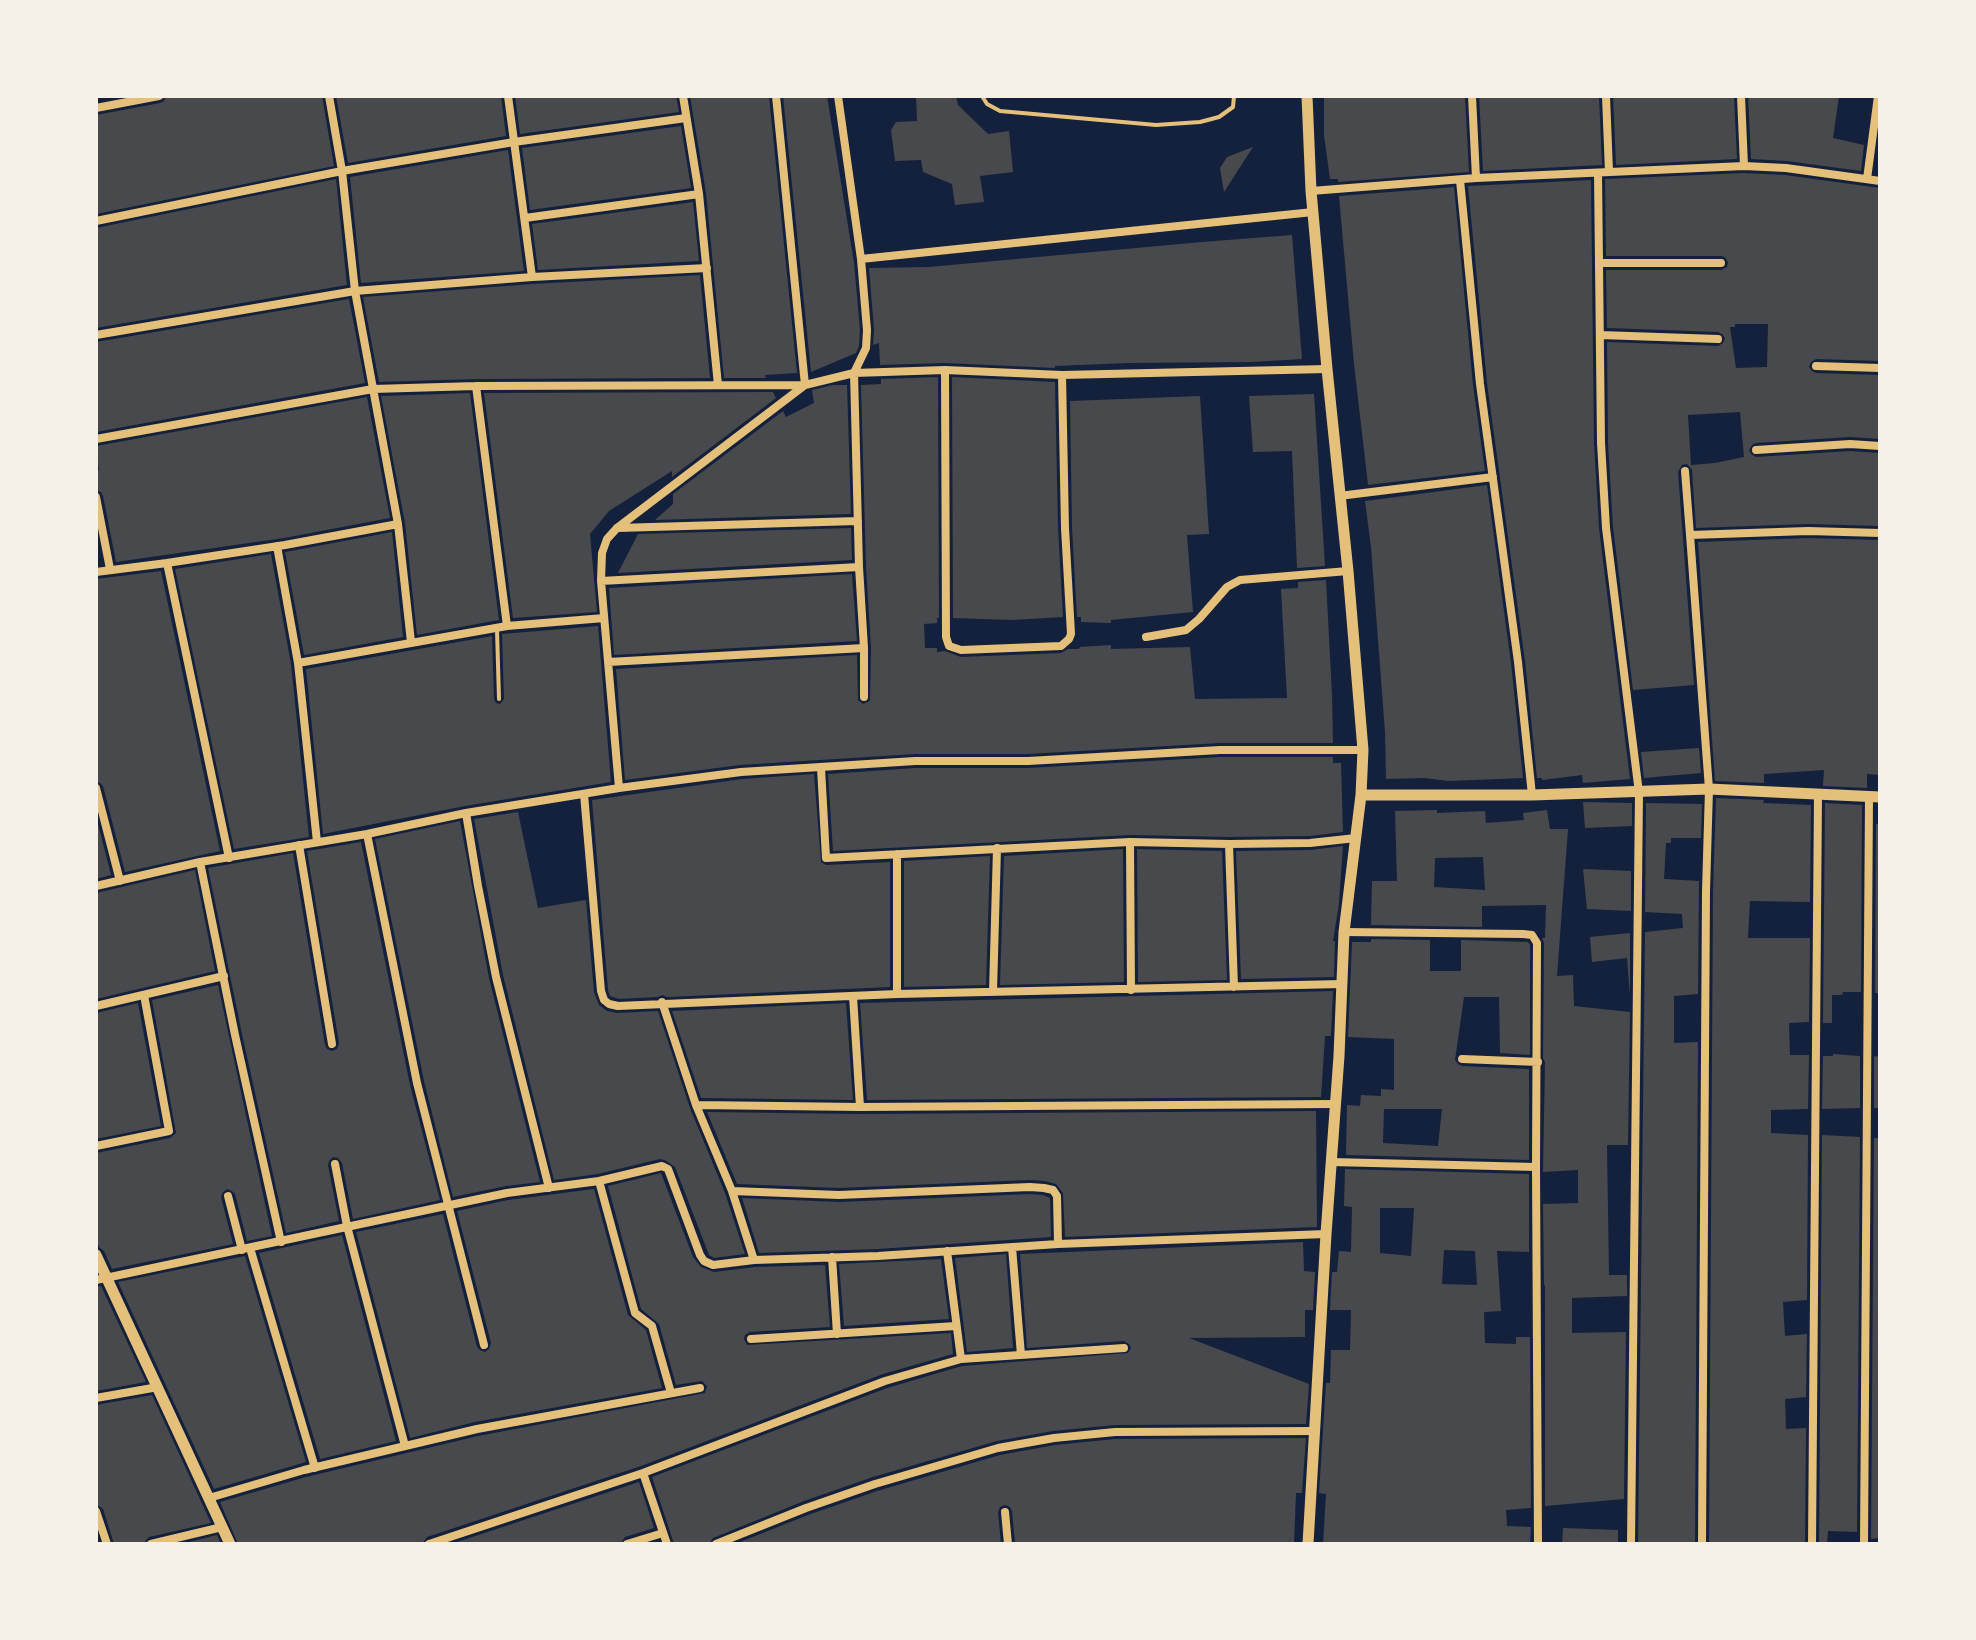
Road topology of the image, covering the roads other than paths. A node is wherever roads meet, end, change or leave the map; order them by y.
1 (159, 96) edge
2 (329, 96) edge
3 (508, 96) edge
4 (683, 96) edge
5 (776, 96) edge
6 (838, 96) edge
7 (982, 96) edge
8 (1234, 96) edge
9 (1307, 96) edge
10 (1472, 96) edge
11 (1606, 96) edge
12 (1741, 96) edge
13 (1878, 96) edge
14 (96, 108) edge
15 (686, 118) junction
16 (514, 142) junction
17 (1744, 166) junction
18 (342, 171) junction
19 (1609, 172) junction
20 (1598, 173) junction
21 (1476, 178) junction
22 (1867, 179) junction
23 (1460, 180) junction
24 (1880, 181) edge
25 (1311, 191) junction
26 (699, 194) junction
27 (1313, 212) junction
28 (525, 218) junction
29 (96, 221) edge
30 (861, 259) junction
31 (1599, 263) junction
32 (1721, 263) dead end
33 (707, 268) junction
34 (532, 277) junction
35 (355, 291) junction
36 (96, 335) edge
37 (1600, 335) junction
38 (1718, 339) dead end
39 (1816, 366) dead end
40 (1880, 368) edge
41 (1327, 369) junction
42 (945, 370) junction
43 (854, 373) junction
44 (1062, 375) junction
45 (718, 385) junction
46 (805, 385) junction
47 (476, 386) junction
48 (373, 389) junction
49 (96, 439) edge
50 (1880, 446) edge
51 (1756, 450) dead end
52 (1685, 471) dead end
53 (1493, 477) junction
54 (1339, 496) junction
55 (96, 497) edge
56 (858, 521) junction
57 (398, 524) junction
58 (617, 528) junction
59 (1880, 533) edge
60 (1690, 535) junction
61 (277, 546) junction
62 (167, 563) junction
63 (859, 567) junction
64 (110, 569) junction
65 (1348, 571) junction
66 (96, 572) edge
67 (601, 581) junction
68 (604, 618) junction
69 (507, 626) junction
70 (497, 627) junction
71 (1146, 637) dead end
72 (411, 642) junction
73 (864, 648) junction
74 (608, 662) junction
75 (298, 663) junction
76 (864, 697) dead end
77 (499, 699) dead end
78 (1363, 750) junction
79 (821, 768) junction
80 (96, 788) edge
81 (619, 788) junction
82 (1709, 789) junction
83 (1639, 793) junction
84 (584, 794) junction
85 (1818, 794) junction
86 (1361, 795) junction
87 (1532, 795) junction
88 (1875, 797) edge
89 (466, 813) junction
90 (367, 834) junction
91 (1356, 838) junction
92 (317, 842) junction
93 (1130, 842) junction
94 (1229, 844) junction
95 (299, 845) junction
96 (997, 848) junction
97 (897, 854) junction
98 (229, 858) junction
99 (200, 862) junction
100 (120, 881) junction
101 (96, 886) edge
102 (1344, 932) junction
103 (224, 976) junction
104 (1342, 984) junction
105 (1234, 987) junction
106 (1131, 990) junction
107 (993, 992) junction
108 (897, 994) junction
109 (144, 995) junction
110 (853, 996) junction
111 (662, 1002) junction
112 (96, 1006) edge
113 (332, 1044) dead end
114 (1462, 1059) dead end
115 (1538, 1062) junction
116 (1336, 1104) junction
117 (696, 1105) junction
118 (860, 1107) junction
119 (96, 1146) edge
120 (1331, 1162) junction
121 (335, 1164) dead end
122 (1536, 1167) junction
123 (599, 1181) junction
124 (549, 1188) junction
125 (732, 1191) junction
126 (228, 1196) dead end
127 (448, 1205) junction
128 (347, 1226) junction
129 (1326, 1234) junction
130 (281, 1242) junction
131 (1058, 1244) junction
132 (1012, 1247) junction
133 (246, 1249) junction
134 (947, 1251) junction
135 (96, 1255) edge
136 (832, 1257) junction
137 (754, 1260) junction
138 (102, 1279) edge
139 (956, 1326) junction
140 (837, 1334) junction
141 (751, 1339) dead end
142 (484, 1345) dead end
143 (1124, 1348) dead end
144 (1021, 1355) junction
145 (961, 1359) junction
146 (158, 1387) junction
147 (700, 1388) dead end
148 (671, 1393) junction
149 (96, 1398) edge
150 (1315, 1431) junction
151 (405, 1446) junction
152 (315, 1468) junction
153 (643, 1473) junction
154 (209, 1498) junction
155 (96, 1511) edge
156 (1005, 1512) dead end
157 (222, 1527) junction
158 (663, 1533) junction
159 (107, 1544) edge
160 (151, 1544) edge
161 (230, 1544) edge
162 (429, 1544) edge
163 (627, 1544) edge
164 (667, 1544) edge
165 (716, 1544) edge
166 (1008, 1544) edge
167 (1308, 1544) edge
168 (1538, 1544) edge
169 (1631, 1544) edge
170 (1702, 1544) edge
171 (1812, 1544) edge
172 (1864, 1544) edge

1 - 14 street
2 - 18 street
3 - 16 street
4 - 15 street
5 - 46 street
6 - 30 street
7 - 8 lane
9 - 25 street
10 - 21 street
11 - 19 street
12 - 17 street
13 - 22 street
15 - 16 street
15 - 26 street
16 - 18 street
16 - 28 street
17 - 19 street
17 - 22 street
18 - 29 street
18 - 35 street
19 - 20 street
20 - 21 street
20 - 31 street
21 - 23 street
22 - 24 street
23 - 25 street
23 - 53 street
25 - 27 street
26 - 28 street
26 - 33 street
27 - 30 street
27 - 41 street
28 - 34 street
30 - 43 street
31 - 32 street
31 - 37 street
33 - 34 street
33 - 45 street
34 - 35 street
35 - 36 street
35 - 48 street
37 - 38 street
37 - 83 street
39 - 40 street
41 - 44 street
41 - 54 street
42 - 43 street
42 - 44 street
42 - 44 street
43 - 46 street
43 - 56 street
45 - 46 street
45 - 47 street
46 - 58 street
47 - 48 street
47 - 69 street
48 - 49 street
48 - 57 street
50 - 51 street
52 - 60 street
53 - 54 street
53 - 87 street
54 - 65 street
55 - 64 street
56 - 58 street
56 - 63 street
57 - 61 street
57 - 72 street
58 - 67 street
59 - 60 street
60 - 82 street
61 - 62 street
61 - 75 street
62 - 64 street
62 - 98 street
63 - 67 street
63 - 73 street
64 - 66 street
65 - 71 street
65 - 78 street
67 - 68 street
68 - 69 street
68 - 74 street
69 - 70 street
70 - 72 street
70 - 77 lane
72 - 75 street
73 - 74 street
73 - 76 street
74 - 81 street
75 - 92 street
78 - 79 street
78 - 86 street
79 - 81 street
79 - 97 street
80 - 100 street
81 - 84 street
82 - 83 street
82 - 85 street
82 - 170 street
83 - 87 street
83 - 169 street
84 - 89 street
84 - 111 street
85 - 88 street
85 - 171 street
86 - 87 street
86 - 91 street
88 - 172 street
89 - 90 street
89 - 124 street
90 - 92 street
90 - 127 street
91 - 94 street
91 - 102 street
92 - 95 street
93 - 94 street
93 - 96 street
93 - 106 street
94 - 105 street
95 - 98 street
95 - 113 street
96 - 97 street
96 - 107 street
97 - 108 street
98 - 99 street
99 - 100 street
99 - 103 street
100 - 101 street
102 - 104 street
102 - 115 street
103 - 109 street
103 - 130 street
104 - 105 street
104 - 116 street
105 - 106 street
106 - 107 street
107 - 108 street
108 - 110 street
109 - 112 street
109 - 119 street
110 - 111 street
110 - 118 street
111 - 117 street
114 - 115 street
115 - 122 street
116 - 118 street
116 - 120 street
117 - 118 street
117 - 125 street
120 - 122 street
120 - 129 street
121 - 128 street
122 - 168 street
123 - 124 street
123 - 137 street
123 - 148 street
124 - 127 street
125 - 131 street
125 - 137 street
126 - 133 street
127 - 128 street
127 - 142 street
128 - 130 street
128 - 151 street
129 - 131 street
129 - 150 street
130 - 133 street
131 - 132 street
132 - 134 street
132 - 144 street
133 - 138 street
133 - 152 street
134 - 136 street
134 - 139 street
135 - 138 street
136 - 137 street
136 - 140 street
138 - 146 street
139 - 140 street
139 - 145 street
140 - 141 street
143 - 144 street
144 - 145 street
145 - 153 street
146 - 149 street
146 - 154 street
147 - 148 street
148 - 151 street
150 - 165 street
150 - 167 street
151 - 152 street
152 - 154 street
153 - 158 street
153 - 162 street
154 - 157 street
155 - 159 street
156 - 166 street
157 - 160 street
157 - 161 street
158 - 163 street
158 - 164 street

